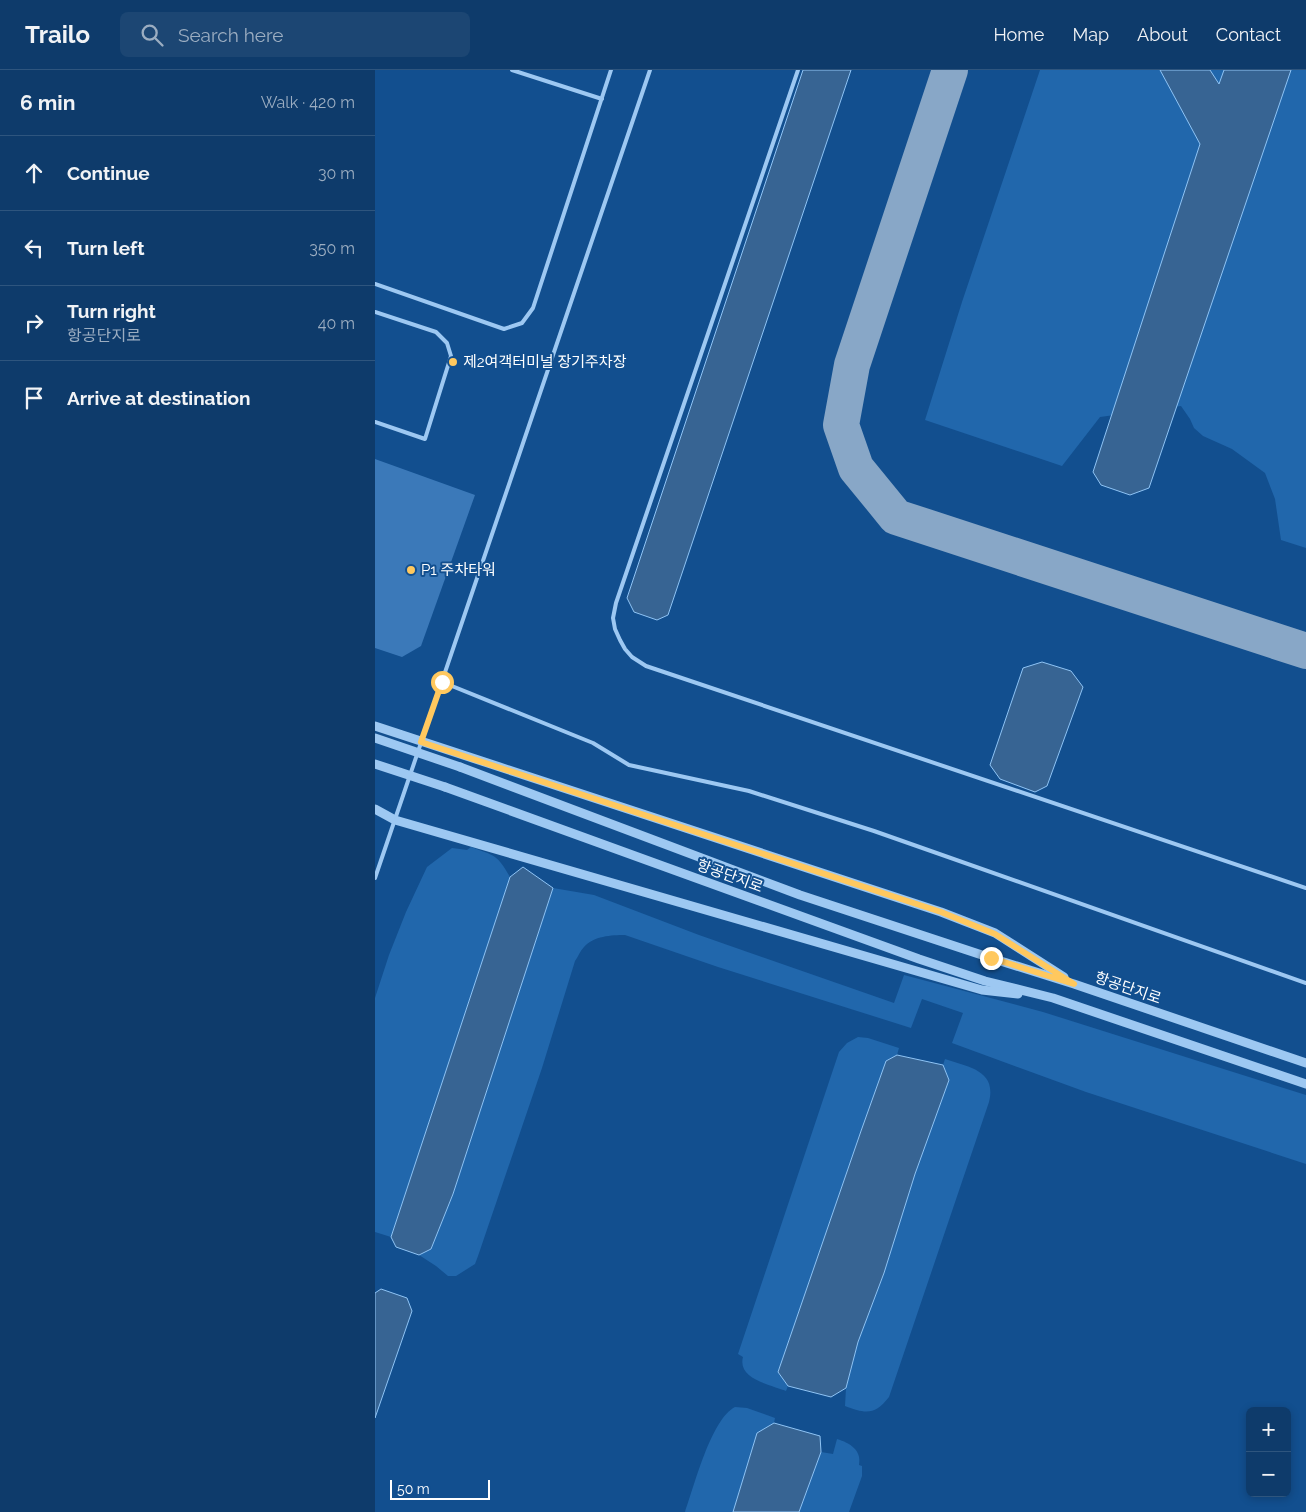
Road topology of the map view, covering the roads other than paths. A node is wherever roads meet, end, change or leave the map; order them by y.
1 (512, 70) edge
2 (611, 70) edge
3 (650, 70) edge
4 (798, 70) edge
5 (602, 100) junction
6 (375, 284) edge
7 (375, 312) edge
8 (375, 422) edge
9 (442, 682) junction
10 (375, 726) edge
11 (375, 738) edge
12 (421, 742) junction
13 (375, 764) edge
14 (375, 808) edge
15 (395, 820) junction
16 (375, 878) edge
17 (1306, 888) edge
18 (1306, 983) edge
19 (1074, 984) junction
20 (983, 985) junction
21 (1306, 1063) edge
22 (1306, 1084) edge

1 - 5 lane
2 - 5 lane
3 - 9 lane
4 - 17 lane
5 - 6 lane
7 - 8 lane
9 - 12 lane
9 - 18 lane
10 - 12 street
11 - 19 street, 항공단지로, bridge
12 - 15 lane
12 - 19 street
13 - 20 street, 항공단지로, bridge
14 - 15 street
15 - 16 lane
15 - 20 street
19 - 21 street, 항공단지로
20 - 22 street, 항공단지로

